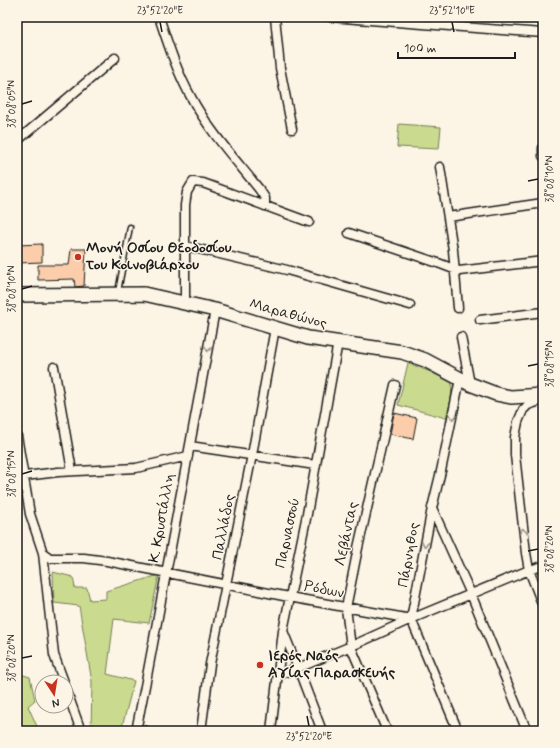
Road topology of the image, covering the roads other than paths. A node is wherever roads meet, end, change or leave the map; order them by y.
1 (159, 17) edge
2 (275, 17) edge
3 (330, 17) edge
4 (543, 33) edge
5 (115, 58) dead end
6 (292, 129) dead end
7 (17, 141) edge
8 (543, 148) edge
9 (543, 156) edge
10 (440, 167) dead end
11 (543, 203) edge
12 (265, 206) junction
13 (448, 217) junction
14 (309, 222) dead end
15 (130, 227) dead end
16 (349, 233) dead end
17 (186, 246) junction
18 (543, 261) edge
19 (455, 270) junction
20 (17, 295) edge
21 (117, 295) junction
22 (186, 304) junction
23 (410, 304) dead end
24 (458, 308) dead end
25 (215, 310) junction
26 (543, 312) edge
27 (480, 320) dead end
28 (275, 328) junction
29 (461, 337) dead end
30 (338, 342) junction
31 (54, 367) dead end
32 (465, 381) junction
33 (395, 385) dead end
34 (543, 395) edge
35 (543, 399) edge
36 (17, 436) edge
37 (190, 446) junction
38 (252, 455) junction
39 (188, 456) junction
40 (315, 465) junction
41 (72, 471) junction
42 (20, 477) edge
43 (432, 508) junction
44 (43, 553) junction
45 (543, 566) edge
46 (529, 570) junction
47 (166, 572) junction
48 (227, 584) junction
49 (471, 594) junction
50 (289, 597) junction
51 (543, 606) edge
52 (346, 608) junction
53 (411, 619) junction
54 (283, 631) junction
55 (351, 647) junction
56 (298, 668) junction
57 (61, 674) edge
58 (278, 675) junction
59 (74, 711) edge
60 (136, 730) edge
61 (81, 731) edge
62 (146, 731) edge
63 (201, 731) edge
64 (271, 731) edge
65 (322, 731) edge
66 (387, 731) edge
67 (458, 731) edge
68 (527, 731) edge

1 - 12 street
2 - 6 street
3 - 4 street
5 - 7 street
8 - 9 street
10 - 13 street
11 - 13 street
12 - 14 street
12 - 17 street
13 - 19 street
15 - 21 lane
16 - 19 street
17 - 22 street
17 - 23 street
18 - 19 street
19 - 24 street
20 - 21 main road, Μαραθώνος
21 - 22 main road, Μαραθώνος
22 - 25 main road, Μαραθώνος
25 - 28 main road, Μαραθώνος
25 -> 37 street, Κ. Κρυστάλλη
26 - 27 street
28 - 30 main road, Μαραθώνος
28 - 38 street, Παλλάδος
29 - 32 street
30 - 32 main road, Μαραθώνος
30 - 40 street, Παρνασσού
31 - 41 street
32 - 34 main road, Μαραθώνος
32 -> 43 street, Πάρνηθος
33 - 52 street, Λεβάντας
46 -> 35 street
36 - 42 street
37 - 38 street
37 - 39 street, Κ. Κρυστάλλη
38 - 40 street
38 - 48 street, Παλλάδος
39 - 41 street
39 - 47 street, Κ. Κρυστάλλη
40 - 50 street, Παρνασσού
41 - 42 street
42 - 44 street
43 - 49 street
43 -> 53 street, Πάρνηθος
44 - 47 street, Ρόδων
44 - 57 street
45 - 46 street
46 - 49 street
46 - 51 street
47 - 48 street, Ρόδων
47 - 60 street, Κ. Κρυστάλλη
48 - 50 street, Ρόδων
48 - 63 street, Παλλάδος
49 - 53 street
49 - 68 street
50 - 52 street, Ρόδων
50 - 54 street, Παρνασσού
52 - 53 street, Ρόδων
52 - 55 street, Λεβάντας
53 - 55 street
53 - 67 street
54 - 56 street
54 - 58 street, Παρνασσού
55 - 56 street
55 - 66 street, Λεβάντας
56 - 58 street
56 - 65 street
58 - 64 street, Παρνασσού
59 - 61 street
60 - 62 street

